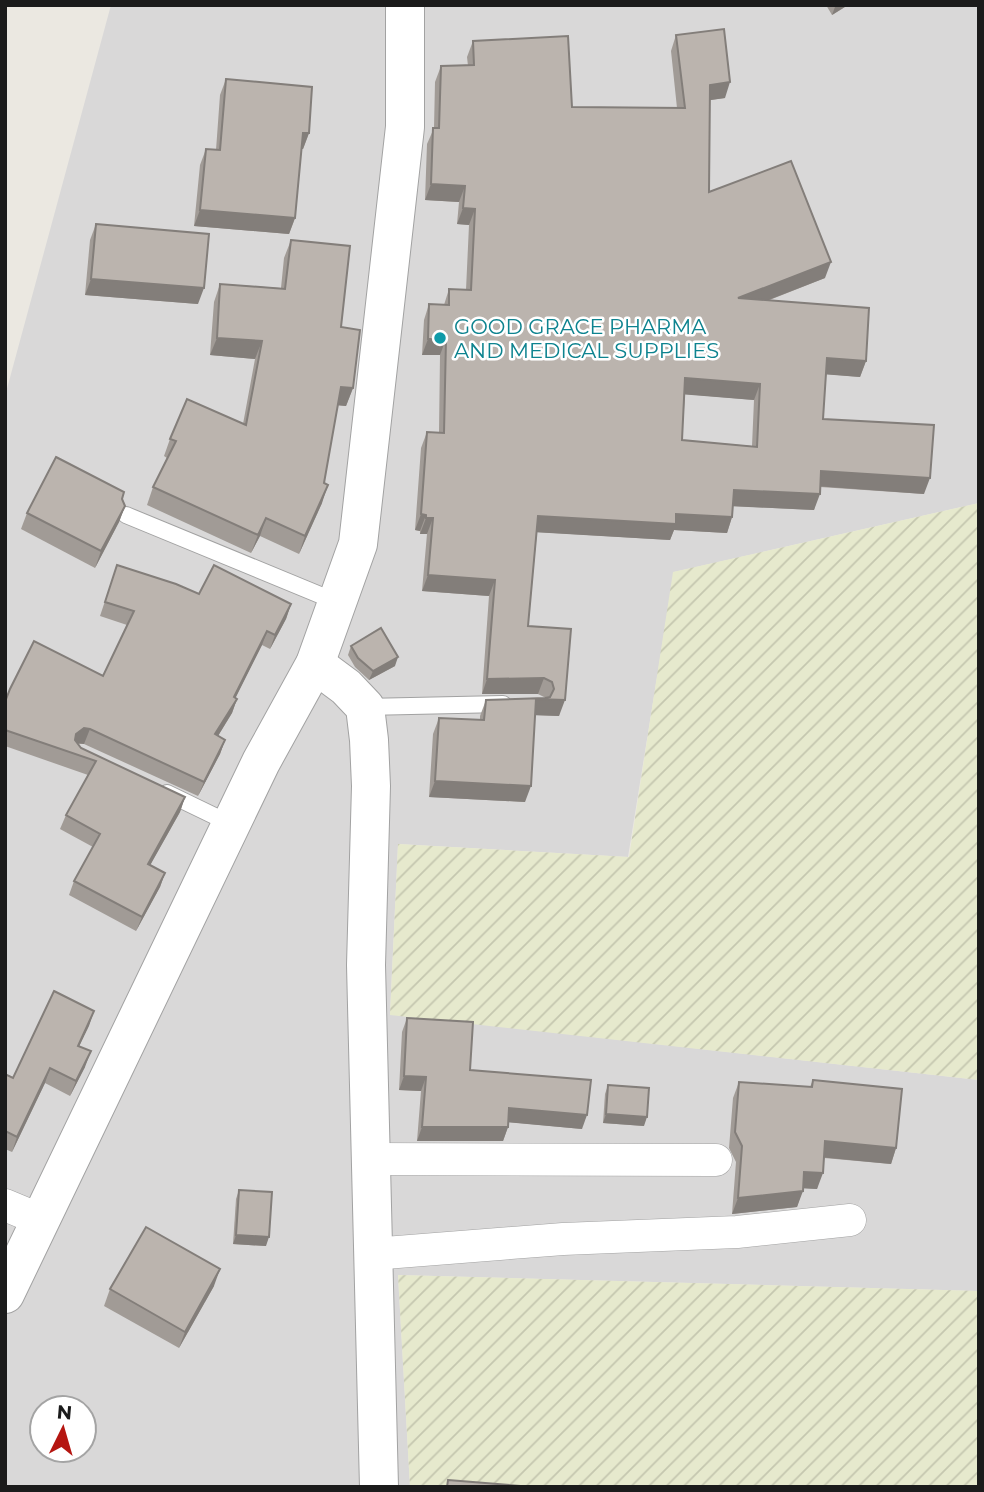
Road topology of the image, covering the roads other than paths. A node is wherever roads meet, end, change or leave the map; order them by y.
1 (405, 5) edge
2 (126, 515) edge
3 (337, 602) junction
4 (315, 664) junction
5 (525, 704) edge
6 (365, 707) junction
7 (156, 788) edge
8 (231, 824) junction
9 (369, 1159) junction
10 (716, 1160) dead end
11 (5, 1205) edge
12 (41, 1220) junction
13 (850, 1220) dead end
14 (372, 1254) junction
15 (5, 1294) edge
16 (379, 1487) edge

1 - 3 street
2 - 3 lane
3 - 4 street
4 - 6 street
4 - 8 street
5 - 6 lane
6 - 9 street
7 - 8 lane
8 - 12 street
9 - 10 street
9 - 14 street
11 - 12 street
12 - 15 street
13 - 14 street
14 - 16 street

